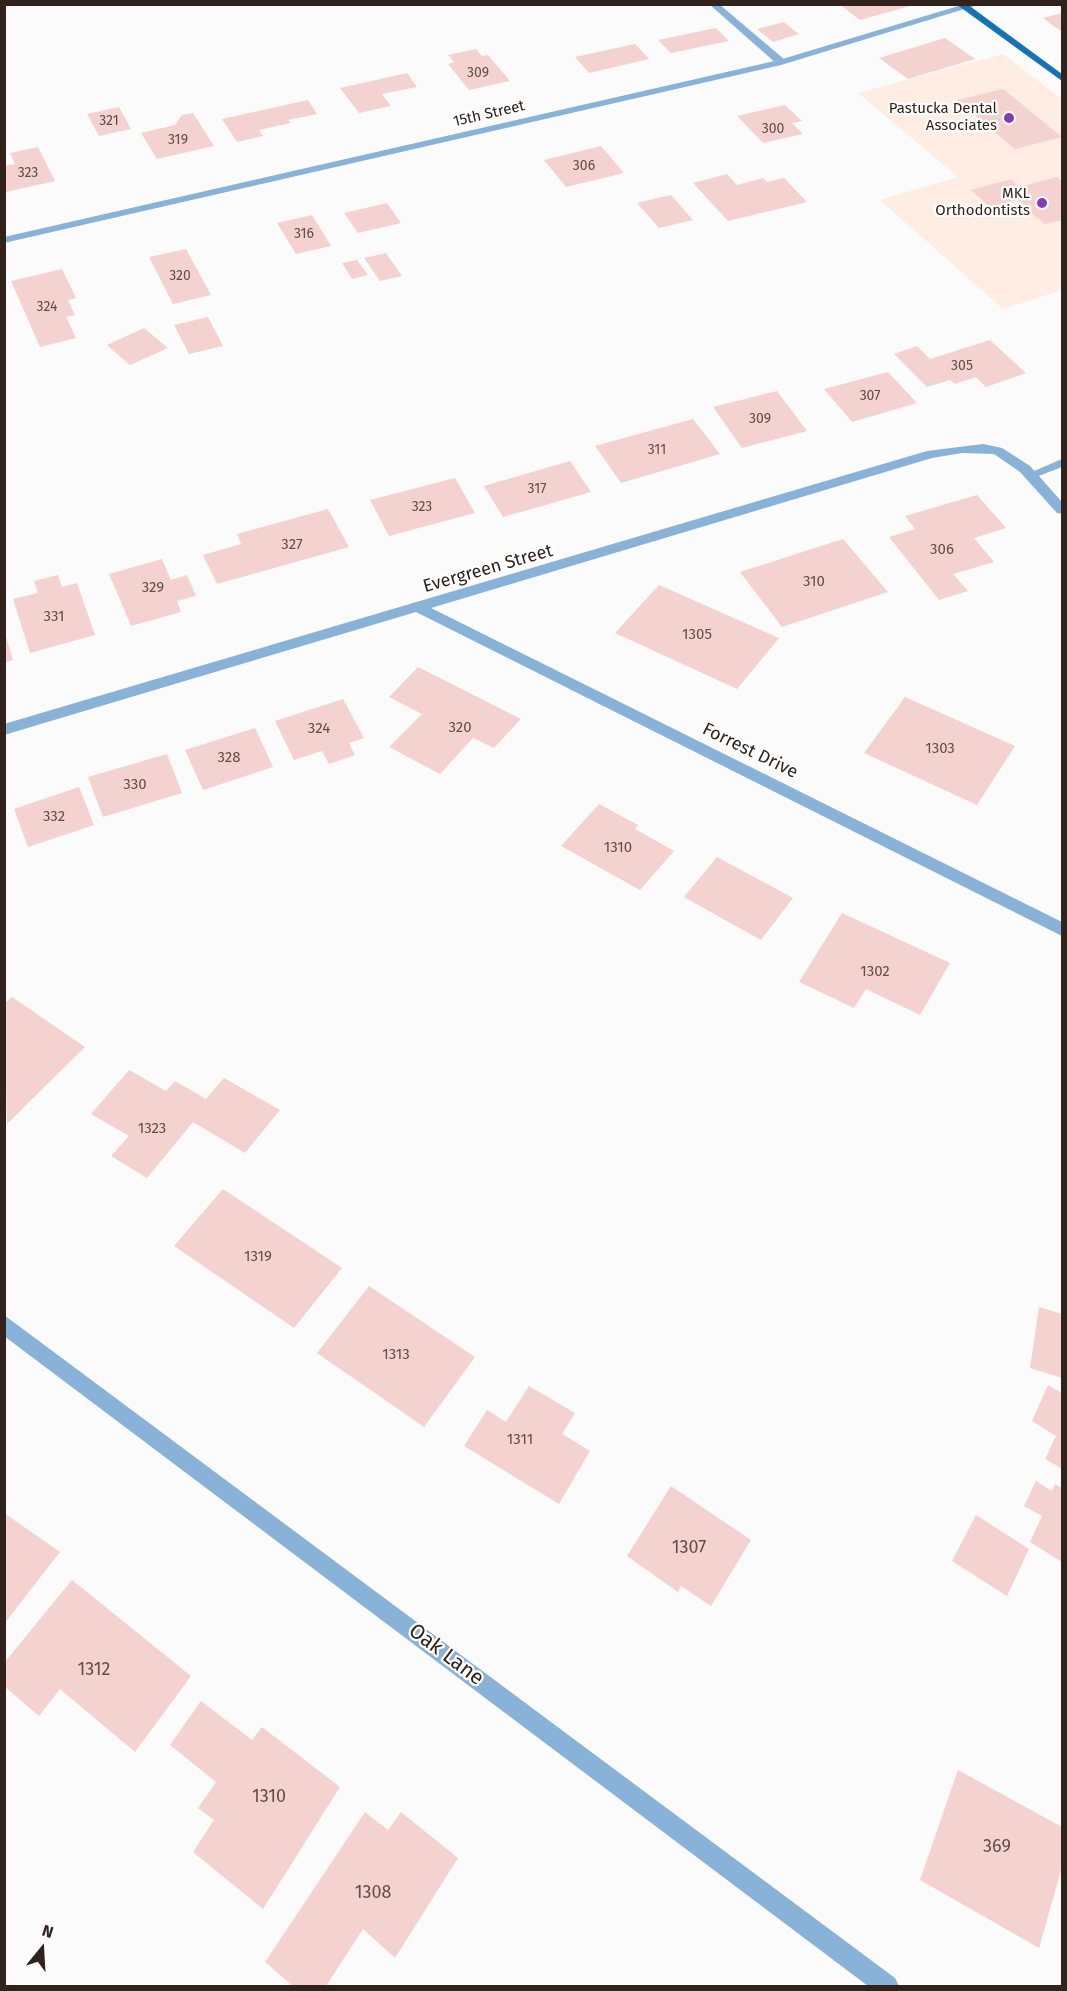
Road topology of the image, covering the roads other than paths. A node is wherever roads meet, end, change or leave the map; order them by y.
1 (713, 4) edge
2 (977, 4) edge
3 (962, 6) edge
4 (781, 62) junction
5 (1062, 78) edge
6 (4, 240) edge
7 (1062, 463) edge
8 (1031, 475) junction
9 (1062, 510) edge
10 (420, 608) junction
11 (4, 730) edge
12 (1062, 929) edge
13 (4, 1324) edge
14 (887, 1986) edge

1 - 4 street
2 - 3 street, 15th Street
3 - 4 street, 15th Street
3 - 5 main road
4 - 6 street, 15th Street
7 - 8 street
8 - 9 street
8 - 10 street, Evergreen Street
10 - 11 street, Evergreen Street
10 - 12 street, Forrest Drive
13 - 14 street, Oak Lane

